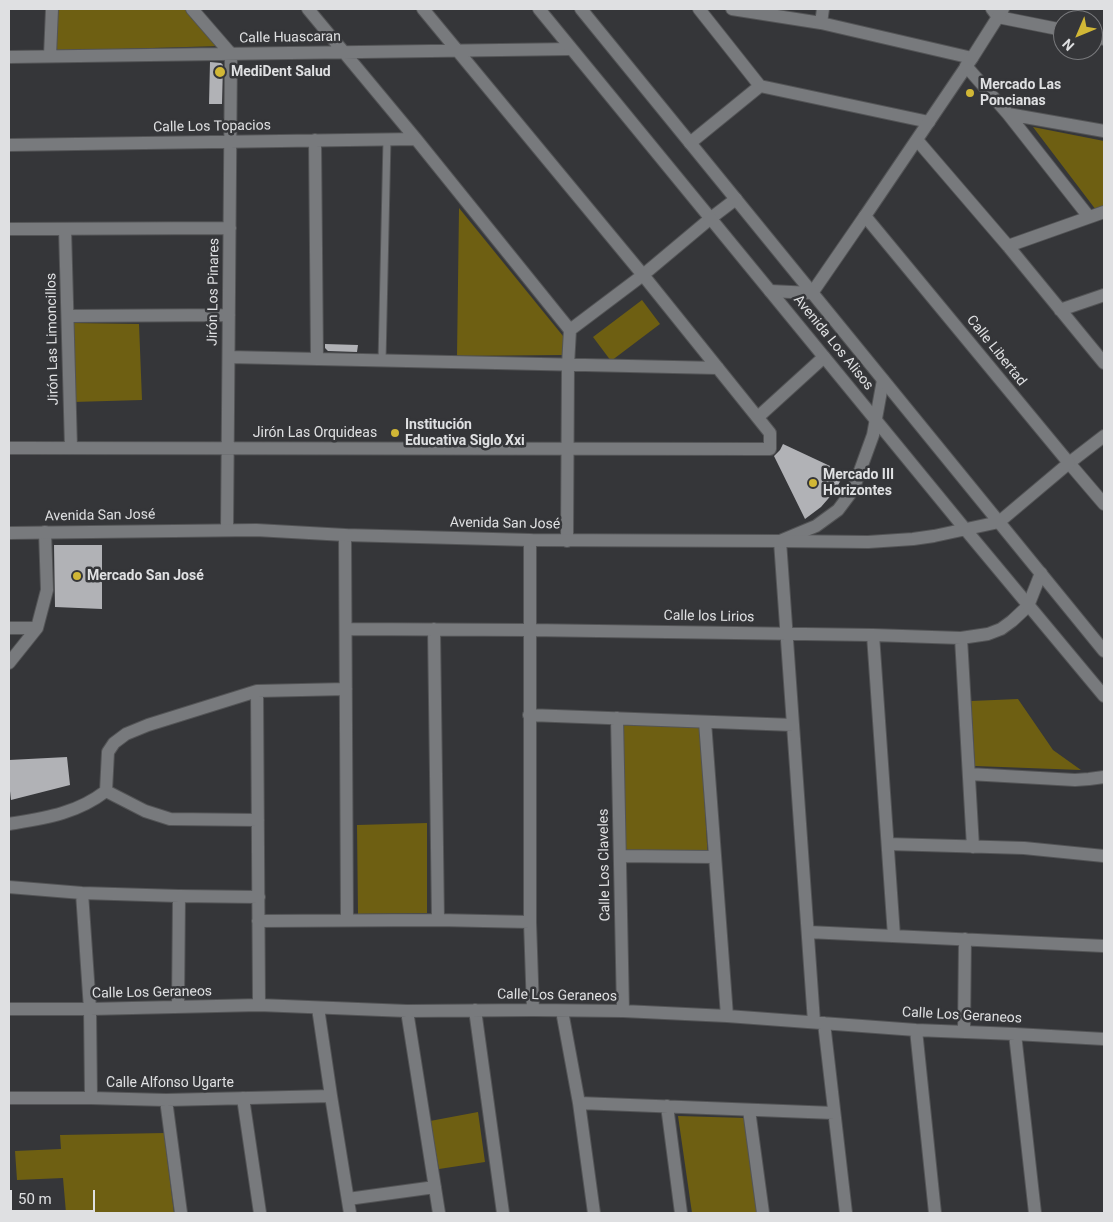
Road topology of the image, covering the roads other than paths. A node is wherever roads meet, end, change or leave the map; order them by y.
1 (52, 9) edge
2 (192, 9) edge
3 (308, 9) edge
4 (423, 9) edge
5 (539, 9) edge
6 (581, 9) edge
7 (699, 9) edge
8 (732, 9) edge
9 (823, 9) edge
10 (998, 12) edge
11 (821, 23) junction
12 (1053, 27) edge
13 (571, 49) junction
14 (457, 51) junction
15 (344, 52) junction
16 (231, 54) junction
17 (50, 56) junction
18 (9, 57) edge
19 (969, 62) junction
20 (760, 86) junction
21 (1008, 114) junction
22 (929, 122) junction
23 (1104, 131) edge
24 (387, 139) junction
25 (416, 139) junction
26 (315, 140) junction
27 (916, 140) junction
28 (230, 142) junction
29 (690, 143) junction
30 (9, 145) edge
31 (736, 199) junction
32 (1104, 212) edge
33 (865, 216) junction
34 (1089, 217) junction
35 (711, 218) junction
36 (230, 228) junction
37 (9, 229) edge
38 (65, 229) junction
39 (1008, 246) junction
40 (643, 275) junction
41 (770, 291) junction
42 (812, 293) junction
43 (1104, 295) edge
44 (1060, 310) junction
45 (229, 315) junction
46 (68, 316) junction
47 (570, 330) junction
48 (228, 357) junction
49 (824, 357) junction
50 (317, 359) junction
51 (382, 361) junction
52 (1104, 363) edge
53 (568, 365) junction
54 (718, 368) junction
55 (883, 380) junction
56 (758, 417) junction
57 (876, 419) junction
58 (1104, 436) edge
59 (9, 448) edge
60 (71, 448) junction
61 (228, 448) junction
62 (568, 449) junction
63 (1069, 463) junction
64 (1104, 504) edge
65 (999, 522) junction
66 (965, 529) junction
67 (227, 530) junction
68 (45, 532) junction
69 (9, 533) edge
70 (345, 535) junction
71 (530, 540) junction
72 (567, 541) junction
73 (780, 541) junction
74 (1041, 573) junction
75 (1028, 606) junction
76 (9, 628) edge
77 (36, 628) junction
78 (346, 629) junction
79 (434, 630) junction
80 (529, 630) junction
81 (786, 634) junction
82 (873, 634) junction
83 (961, 638) junction
84 (1104, 651) edge
85 (9, 663) edge
86 (346, 689) junction
87 (257, 690) junction
88 (1104, 696) edge
89 (529, 715) junction
90 (616, 718) junction
91 (705, 722) junction
92 (793, 725) junction
93 (969, 774) junction
94 (1104, 777) edge
95 (106, 791) junction
96 (258, 820) junction
97 (9, 824) edge
98 (888, 844) junction
99 (973, 847) junction
100 (620, 856) junction
101 (1104, 856) edge
102 (715, 857) junction
103 (9, 887) edge
104 (82, 893) junction
105 (179, 896) junction
106 (258, 897) junction
107 (347, 920) junction
108 (438, 920) junction
109 (258, 921) junction
110 (530, 922) junction
111 (808, 932) junction
112 (894, 936) junction
113 (965, 939) junction
114 (1104, 946) edge
115 (259, 1005) junction
116 (178, 1007) junction
117 (318, 1008) junction
118 (9, 1009) edge
119 (90, 1009) junction
120 (475, 1010) junction
121 (533, 1010) junction
122 (562, 1010) junction
123 (407, 1011) junction
124 (623, 1011) junction
125 (727, 1016) junction
126 (819, 1022) junction
127 (916, 1030) junction
128 (964, 1032) junction
129 (1015, 1034) junction
130 (1104, 1039) edge
131 (331, 1096) junction
132 (9, 1098) edge
133 (91, 1098) junction
134 (243, 1098) junction
135 (166, 1100) junction
136 (579, 1103) junction
137 (667, 1106) junction
138 (749, 1110) junction
139 (834, 1114) junction
140 (435, 1186) junction
141 (348, 1199) junction
142 (181, 1213) edge
143 (260, 1213) edge
144 (350, 1213) edge
145 (439, 1213) edge
146 (504, 1213) edge
147 (594, 1213) edge
148 (681, 1213) edge
149 (763, 1213) edge
150 (846, 1213) edge
151 (935, 1213) edge
152 (1035, 1213) edge

1 - 17 street
2 - 16 street
3 - 15 street
4 - 14 street
5 - 13 street, Avenida Los Alisos
6 - 29 street, Avenida Los Alisos
7 - 20 street
8 - 11 street
9 - 11 street
10 - 12 street
10 - 19 street
11 - 19 street
13 - 14 street, Calle Huascaran
13 - 35 street, Avenida Los Alisos
14 - 15 street, Calle Huascaran
14 - 40 street
15 - 16 street, Calle Huascaran
15 - 25 street
16 - 17 street, Calle Huascaran
16 - 28 street, Jirón Los Pinares
17 - 18 street, Calle Huascaran
19 - 21 street
19 - 22 street
20 - 22 street
20 - 29 street
21 - 23 street
21 - 34 street
22 - 27 street
24 - 25 street, Calle Los Topacios
24 - 26 street, Calle Los Topacios
24 - 51 lane
25 - 47 street
26 - 28 street, Calle Los Topacios
26 - 50 street
27 - 33 street
27 - 39 street
28 - 30 street, Calle Los Topacios
28 - 36 street, Jirón Los Pinares
29 - 31 street, Avenida Los Alisos
31 - 35 street
31 - 42 street, Avenida Los Alisos
32 - 34 street
33 - 42 street
33 - 63 street, Calle Libertad
34 - 39 street
35 - 40 street
35 - 41 street, Avenida Los Alisos
36 - 38 street
36 - 45 street, Jirón Los Pinares
37 - 38 street
38 - 46 street, Jirón Las Limoncillos
39 - 44 street
40 - 47 street
40 - 54 street
41 - 42 street
41 - 49 street, Avenida Los Alisos
42 - 55 street, Avenida Los Alisos
43 - 44 street
44 - 52 street
45 - 46 street
45 - 48 street, Jirón Los Pinares
46 - 60 street, Jirón Las Limoncillos
47 - 53 street
48 - 50 street
48 - 61 street, Jirón Los Pinares
49 - 56 street
49 - 57 street, Avenida Los Alisos
50 - 51 street
51 - 53 street
53 - 54 street
53 - 62 street
54 - 56 street
55 - 57 street
55 - 65 street, Avenida Los Alisos
56 - 62 street, Jirón Las Orquideas
57 - 66 street, Avenida Los Alisos
57 - 73 street
58 - 63 street
59 - 60 street, Jirón Las Orquideas
60 - 61 street, Jirón Las Orquideas
61 - 62 street, Jirón Las Orquideas
61 - 67 street, Jirón Los Pinares
62 - 72 street
63 - 64 street, Calle Libertad
63 - 65 street
65 - 66 street, Avenida San José
65 - 74 street, Avenida Los Alisos
66 - 73 street, Avenida San José
66 - 75 street, Avenida Los Alisos
67 - 68 street, Avenida San José
67 - 70 street, Avenida San José
68 - 69 street, Avenida San José
68 - 77 street
70 - 71 street, Avenida San José
70 - 78 street
71 - 72 street, Avenida San José
71 - 80 street
72 - 73 street, Avenida San José
73 - 81 street
74 - 75 street, Calle los Lirios
74 - 84 street, Avenida Los Alisos
75 - 83 street, Calle los Lirios
75 - 88 street, Avenida Los Alisos
76 - 77 street
77 - 85 street
78 - 79 street, Calle los Lirios
78 - 86 street
79 - 80 street, Calle los Lirios
79 - 108 street
80 - 81 street, Calle los Lirios
80 - 89 street
81 - 82 street, Calle los Lirios
81 - 92 street
82 - 83 street, Calle los Lirios
82 - 98 street
83 - 93 street
86 - 87 street
86 - 107 street
87 - 95 street
87 - 96 street
89 - 90 street
89 - 110 street
90 - 91 street
90 - 100 street, Calle Los Claveles
91 - 92 street
91 - 102 street
92 - 111 street
93 - 94 street
93 - 99 street
95 - 96 street
95 - 97 street
96 - 106 street
98 - 99 street
98 - 112 street
99 - 101 street
100 - 102 street
100 - 124 street, Calle Los Claveles
102 - 125 street
103 - 104 street
104 - 105 street
104 - 119 street
105 - 106 street
105 - 116 street
106 - 109 street
107 - 108 street
107 - 109 street
108 - 110 street
109 - 115 street
110 - 121 street
111 - 112 street
111 - 126 street
112 - 113 street
113 - 114 street
113 - 128 street
115 - 116 street, Calle Los Geraneos
115 - 117 street, Calle Los Geraneos
116 - 119 street, Calle Los Geraneos
117 - 123 street, Calle Los Geraneos
117 - 131 street
118 - 119 street, Calle Los Geraneos
119 - 133 street
120 - 121 street, Calle Los Geraneos
120 - 123 street, Calle Los Geraneos
120 - 146 street
121 - 122 street, Calle Los Geraneos
122 - 124 street, Calle Los Geraneos
122 - 136 street
123 - 140 street
124 - 125 street, Calle Los Geraneos
125 - 126 street, Calle Los Geraneos
126 - 127 street, Calle Los Geraneos
126 - 139 street
127 - 128 street, Calle Los Geraneos
127 - 151 street
128 - 129 street, Calle Los Geraneos
129 - 130 street, Calle Los Geraneos
129 - 152 street
131 - 134 street, Calle Alfonso Ugarte
131 - 141 street
132 - 133 street, Calle Alfonso Ugarte
133 - 135 street, Calle Alfonso Ugarte
134 - 135 street, Calle Alfonso Ugarte
134 - 143 street
135 - 142 street
136 - 137 street
136 - 147 street
137 - 138 street
137 - 148 street
138 - 139 street
138 - 149 street
139 - 150 street
140 - 141 street
140 - 145 street
141 - 144 street

